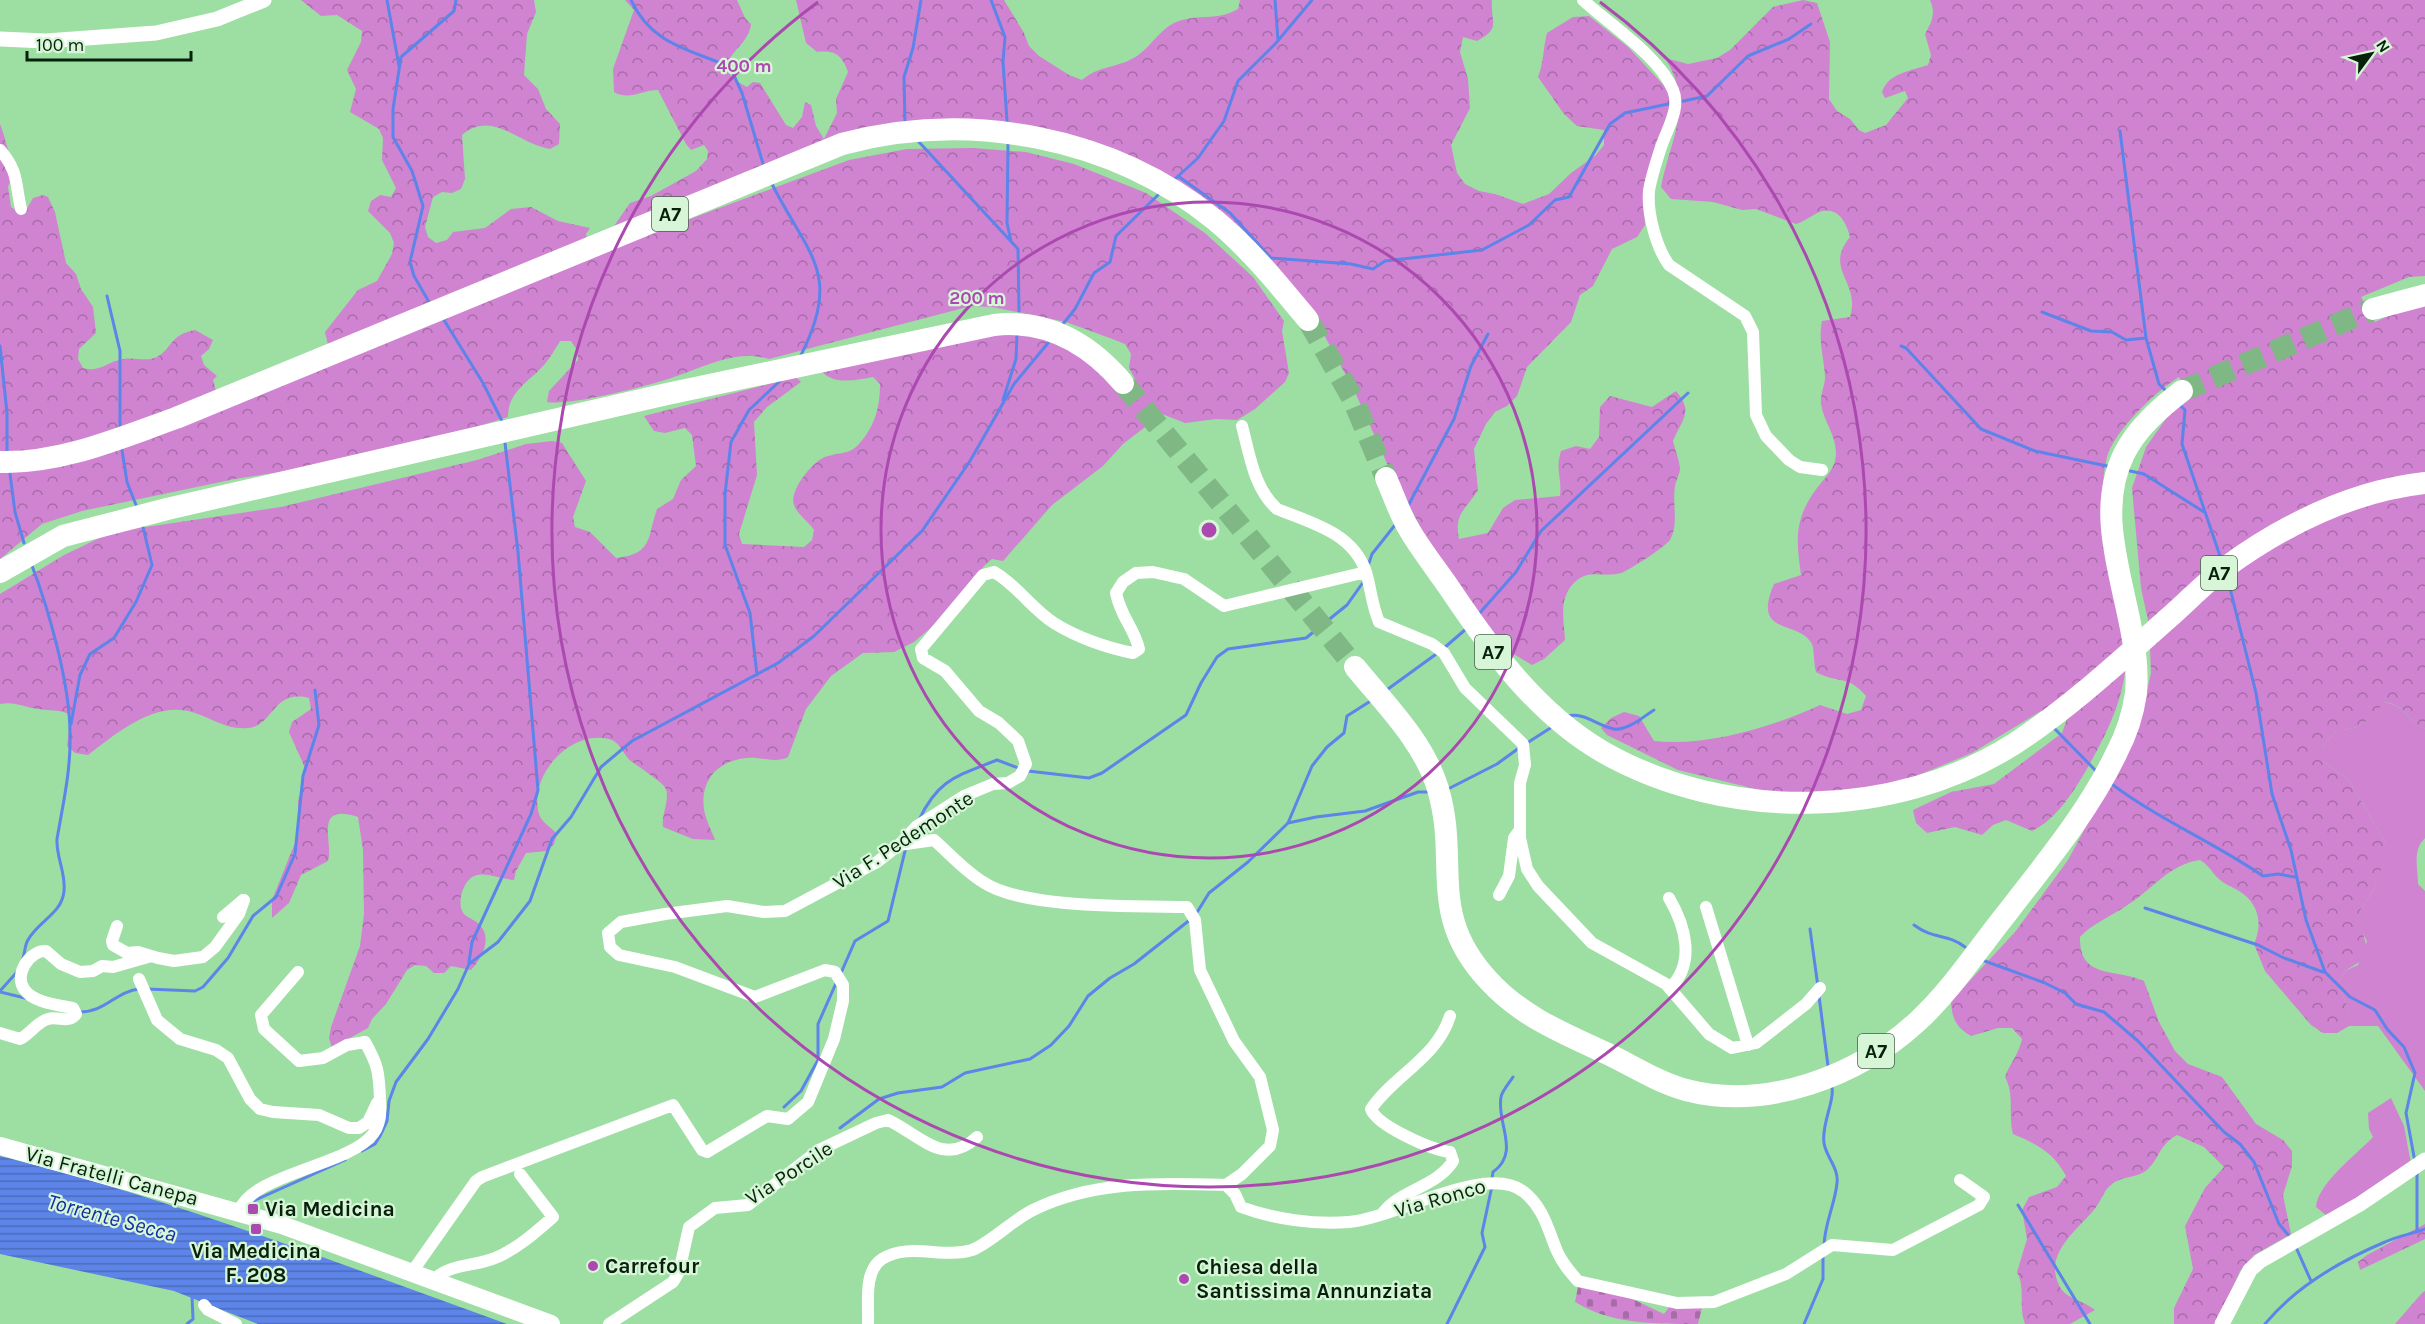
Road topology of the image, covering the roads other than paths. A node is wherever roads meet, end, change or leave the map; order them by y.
1 (264, 0) edge
2 (1583, 0) edge
3 (0, 39) edge
4 (0, 150) edge
5 (21, 209) dead end
6 (2425, 295) edge
7 (2373, 309) tunnel mouth
8 (1308, 320) tunnel mouth
9 (1123, 382) tunnel mouth
10 (2182, 391) tunnel mouth
11 (1242, 426) dead end
12 (0, 462) edge
13 (1822, 470) dead end
14 (1386, 478) tunnel mouth
15 (2425, 483) edge
16 (0, 572) edge
17 (1366, 572) junction
18 (1355, 667) tunnel mouth
19 (1520, 828) junction
20 (899, 845) junction
21 (1499, 895) dead end
22 (1669, 898) dead end
23 (1706, 907) dead end
24 (223, 917) dead end
25 (117, 926) dead end
26 (148, 957) junction
27 (298, 972) dead end
28 (139, 979) dead end
29 (1670, 988) junction
30 (1820, 988) dead end
31 (1450, 1016) dead end
32 (0, 1033) edge
33 (1748, 1045) junction
34 (380, 1094) junction
35 (976, 1137) dead end
36 (0, 1146) edge
37 (2425, 1160) edge
38 (520, 1174) dead end
39 (1960, 1180) dead end
40 (1226, 1185) junction
41 (231, 1209) junction
42 (1381, 1215) junction
43 (412, 1272) junction
44 (434, 1280) junction
45 (204, 1305) dead end
46 (236, 1324) edge
47 (551, 1324) edge
48 (609, 1324) edge
49 (868, 1324) edge
50 (2222, 1324) edge

1 - 3 street
2 - 13 street
4 - 5 street
6 - 7 highway
8 - 12 highway, A7
9 - 16 highway
10 - 18 highway, A7
11 - 17 street
14 - 15 highway, A7
17 - 19 street
17 - 20 street, Via F. Pedemonte
19 - 21 street
19 - 29 street
20 - 40 street
20 - 43 street, Via F. Pedemonte
22 - 29 street
23 - 33 street
24 - 26 street
25 - 26 street
26 - 32 street
27 - 34 street
28 - 34 street
29 - 33 street
30 - 33 street
31 - 42 street
34 - 41 street
35 - 48 street, Via Porcile
36 - 41 main road, Via Fratelli Canepa
37 - 50 street
38 - 44 street
39 - 42 street, Via Ronco
40 - 42 street, Via Ronco
40 - 49 street
41 - 43 main road, Via Fratelli Canepa
43 - 44 main road, Via Fratelli Canepa
44 - 47 main road, Via Fratelli Canepa
45 - 46 street

